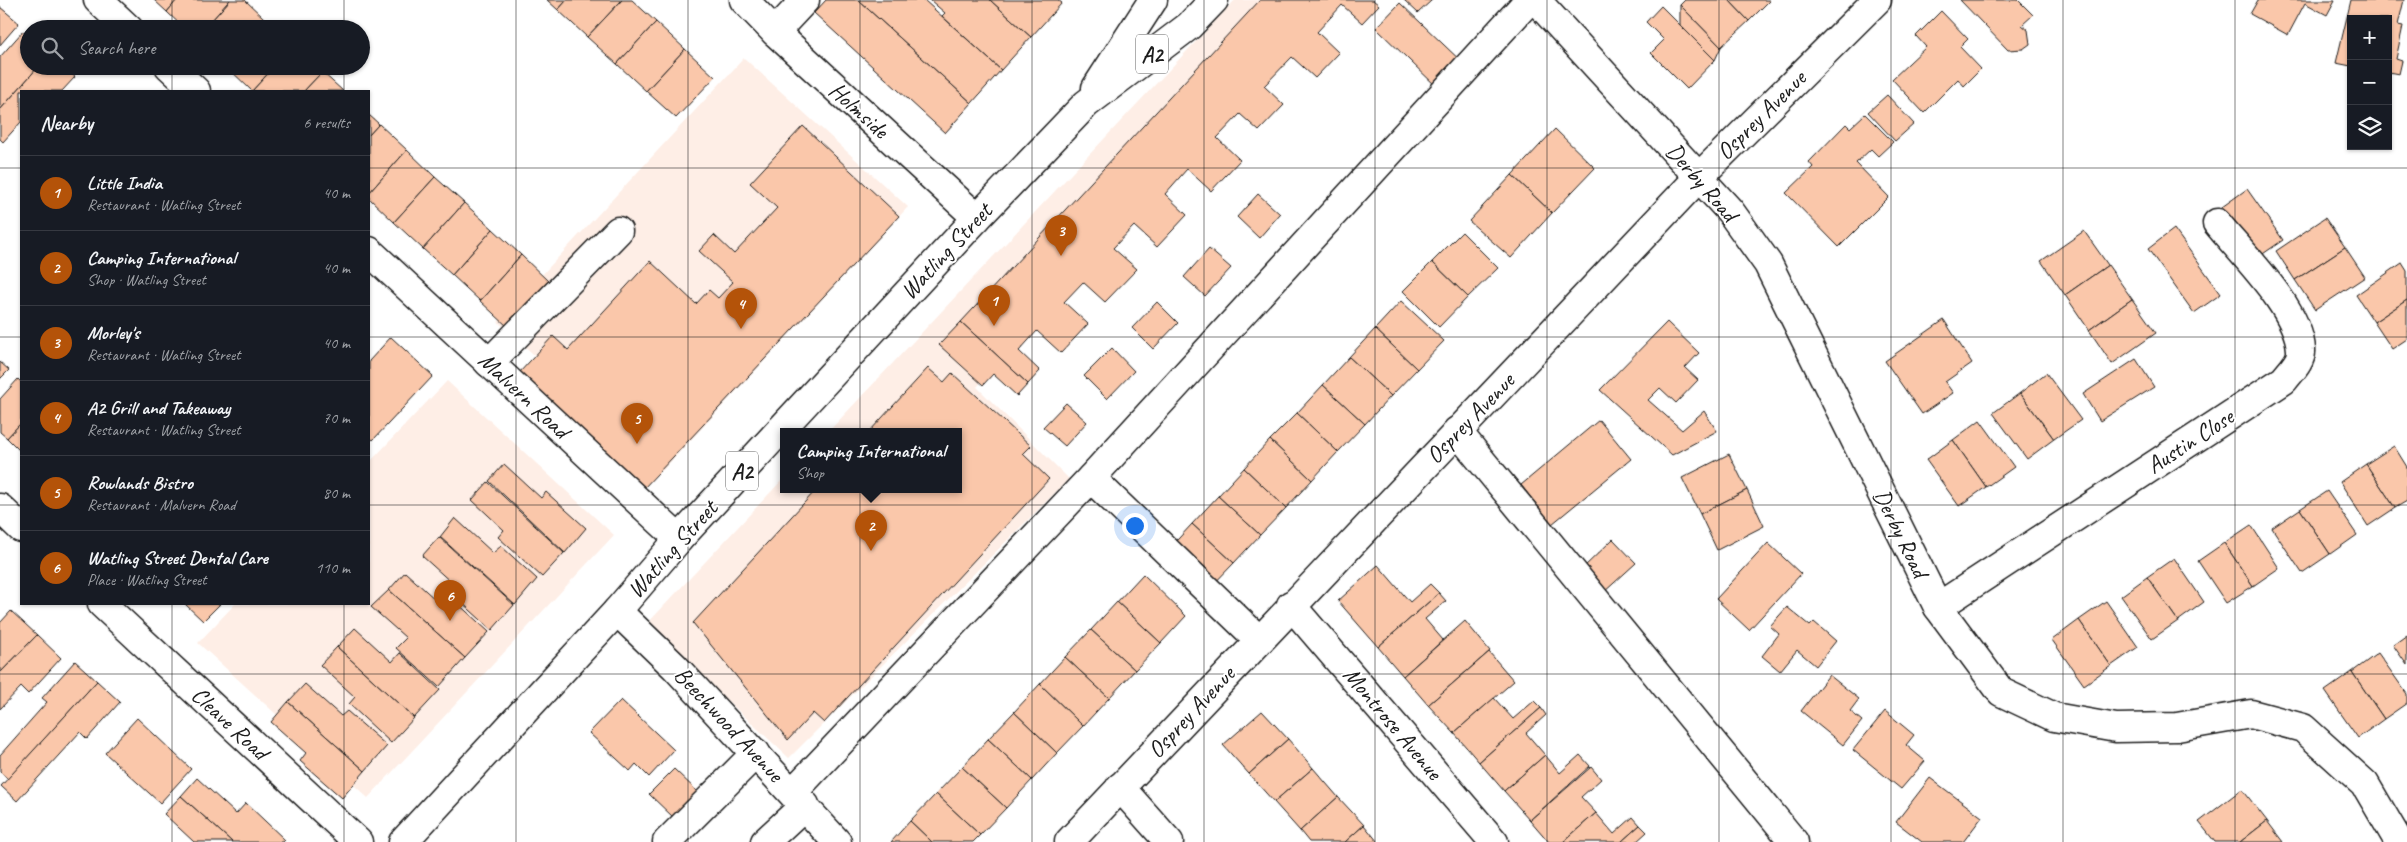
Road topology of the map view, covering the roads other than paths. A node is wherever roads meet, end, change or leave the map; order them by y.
1 (98, 0) edge
2 (744, 0) edge
3 (805, 0) edge
4 (1153, 0) edge
5 (1214, 0) edge
6 (1530, 0) edge
7 (1536, 0) edge
8 (1877, 0) edge
9 (119, 20) edge
10 (775, 32) junction
11 (179, 75) edge
12 (195, 90) edge
13 (1086, 104) junction
14 (1699, 177) junction
15 (976, 218) junction
16 (2217, 223) dead end
17 (618, 231) dead end
18 (370, 252) edge
19 (489, 363) junction
20 (782, 428) edge
21 (780, 430) edge
22 (1457, 431) junction
23 (1092, 478) junction
24 (0, 508) edge
25 (20, 527) edge
26 (679, 539) junction
27 (103, 605) edge
28 (1292, 605) junction
29 (1938, 607) junction
30 (617, 611) junction
31 (1259, 640) junction
32 (756, 753) junction
33 (1120, 787) junction
34 (799, 799) junction
35 (673, 836) edge
36 (358, 842) edge
37 (403, 842) edge
38 (766, 842) edge
39 (837, 842) edge
40 (1069, 842) edge
41 (1169, 842) edge
42 (1494, 842) edge
43 (1794, 842) edge
44 (2399, 842) edge

1 - 9 street
2 - 10 street, Holmside
3 - 10 street
4 - 13 street, Watling Street / A2
5 - 13 street, Watling Street / A2
6 - 23 street
7 - 14 street, Derby Road
8 - 14 street, Osprey Avenue
10 - 15 street, Holmside
11 - 12 street
13 - 15 street, Watling Street / A2
14 - 22 street, Osprey Avenue
14 - 29 street, Derby Road
15 - 20 street, Watling Street / A2
16 - 29 street, Austin Close
17 - 19 street
18 - 19 street, Malvern Road
19 - 26 street, Malvern Road
21 - 26 street, Watling Street / A2
22 - 28 street, Osprey Avenue
22 - 43 street
23 - 31 street
23 - 34 street
24 - 25 street
26 - 30 street, Watling Street / A2
27 - 36 street, Cleave Road
28 - 31 street, Osprey Avenue
28 - 42 street, Montrose Avenue
29 - 44 street, Derby Road
30 - 32 street, Beechwood Avenue
30 - 37 street, Watling Street / A2
31 - 33 street, Osprey Avenue
32 - 34 street, Beechwood Avenue
32 - 35 street
33 - 40 street, Osprey Avenue
33 - 41 street
34 - 38 street
34 - 39 street, Beechwood Avenue

